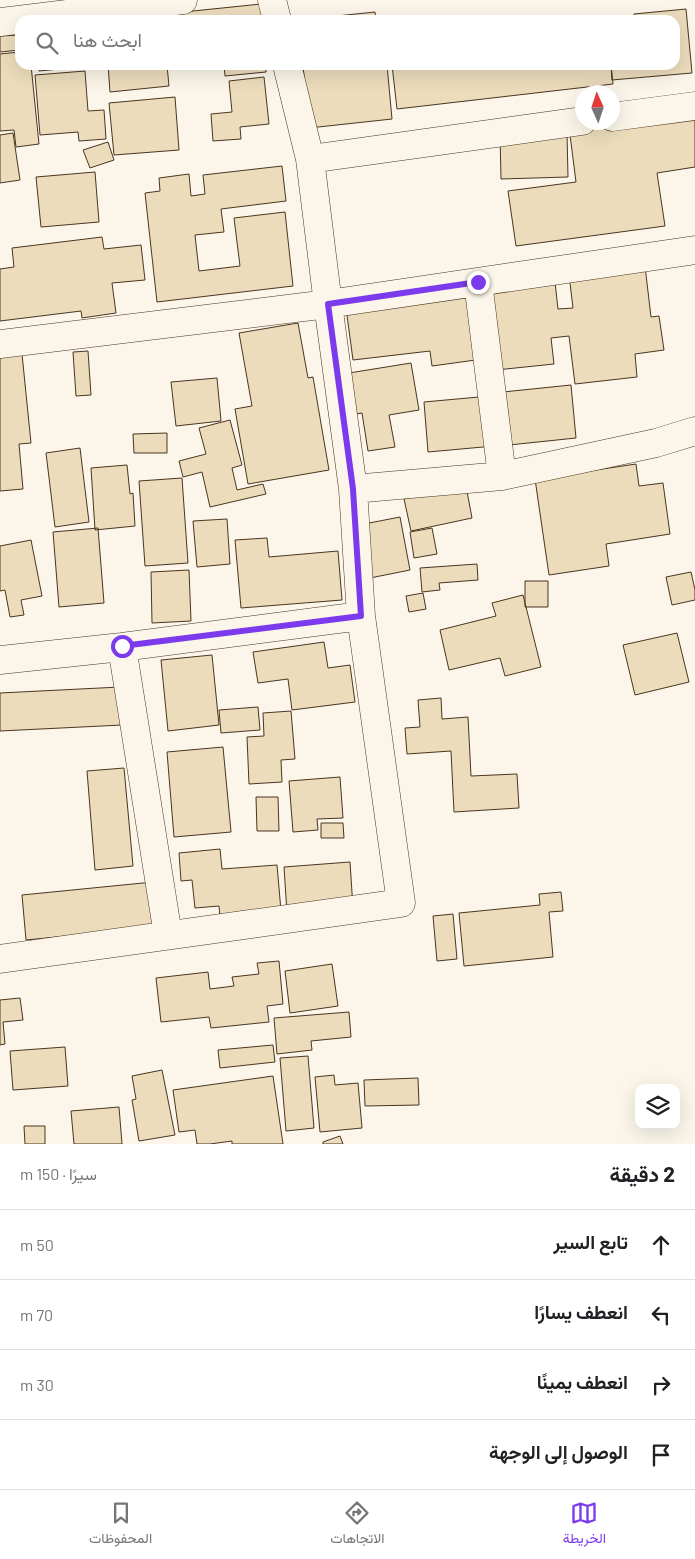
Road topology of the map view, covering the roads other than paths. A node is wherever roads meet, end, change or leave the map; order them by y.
1 (183, 0) edge
2 (272, 0) edge
3 (58, 15) edge
4 (275, 15) edge
5 (15, 20) edge
6 (0, 22) edge
7 (288, 70) edge
8 (695, 106) edge
9 (620, 116) edge
10 (575, 122) edge
11 (310, 159) junction
12 (695, 250) edge
13 (478, 282) junction
14 (328, 304) junction
15 (0, 344) edge
16 (695, 431) edge
17 (502, 476) junction
18 (353, 489) junction
19 (361, 616) junction
20 (122, 646) junction
21 (0, 660) edge
22 (168, 934) junction
23 (0, 960) edge

1 - 3 street
2 - 4 street
5 - 6 street
7 - 11 street
8 - 9 street
10 - 11 street
11 - 14 street
12 - 13 street
13 - 14 street
13 - 17 street
14 - 15 street
14 - 18 street
16 - 17 street
17 - 18 street
18 - 19 street
19 - 20 street
19 - 22 street
20 - 21 street
20 - 22 street
22 - 23 street

